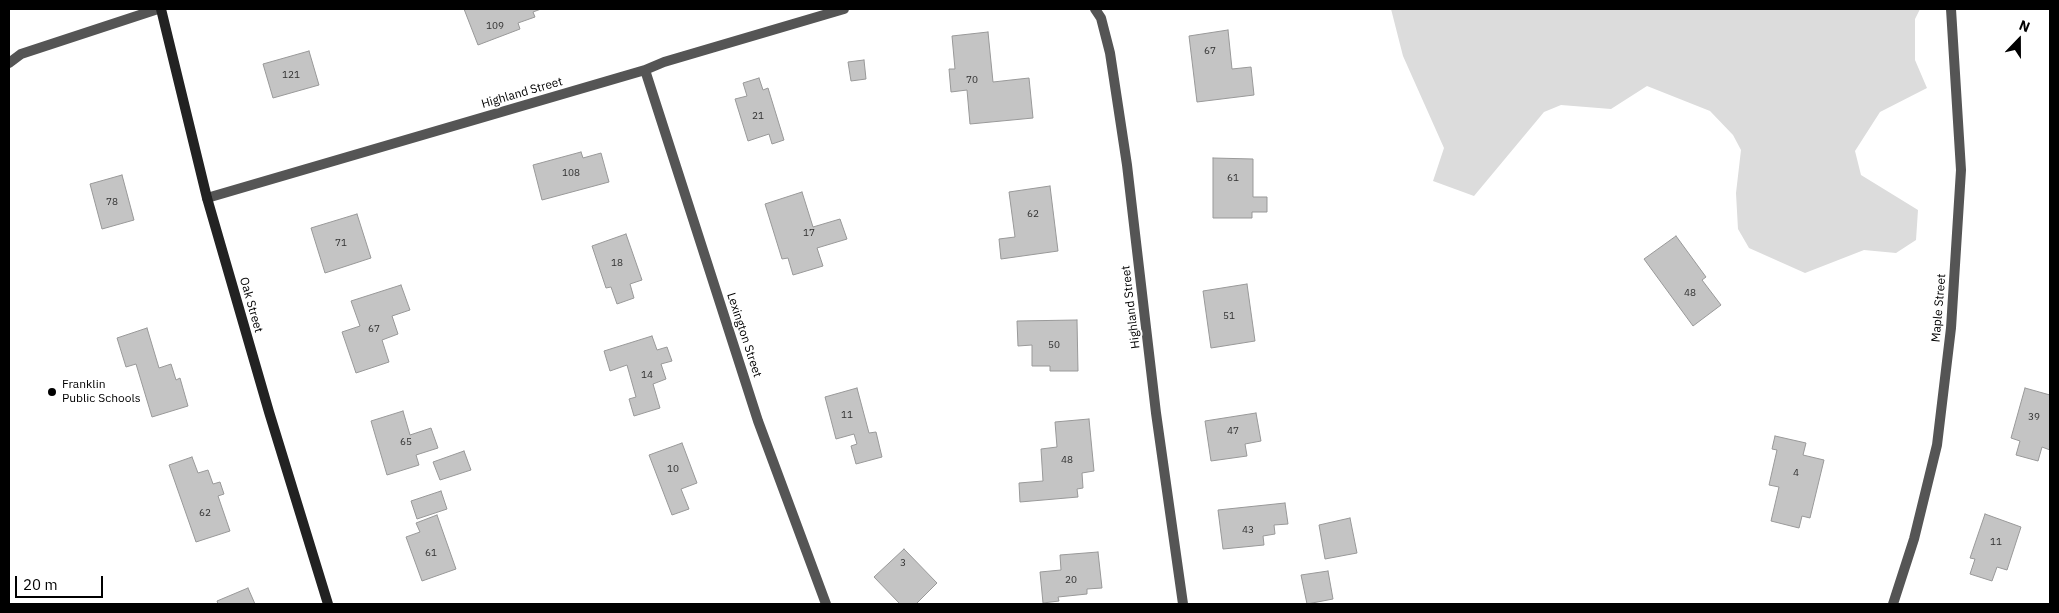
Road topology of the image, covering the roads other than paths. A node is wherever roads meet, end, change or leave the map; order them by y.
1 (159, 9) edge
2 (844, 9) edge
3 (1095, 9) edge
4 (1951, 9) edge
5 (9, 63) edge
6 (645, 70) junction
7 (206, 198) junction
8 (328, 604) edge
9 (826, 604) edge
10 (1183, 604) edge
11 (1893, 604) edge

1 - 5 street
1 - 7 main road, Oak Street
2 - 6 street, Highland Street
3 - 10 street, Highland Street
4 - 11 street, Maple Street
6 - 7 street, Highland Street
6 - 9 street, Lexington Street
7 - 8 main road, Oak Street

